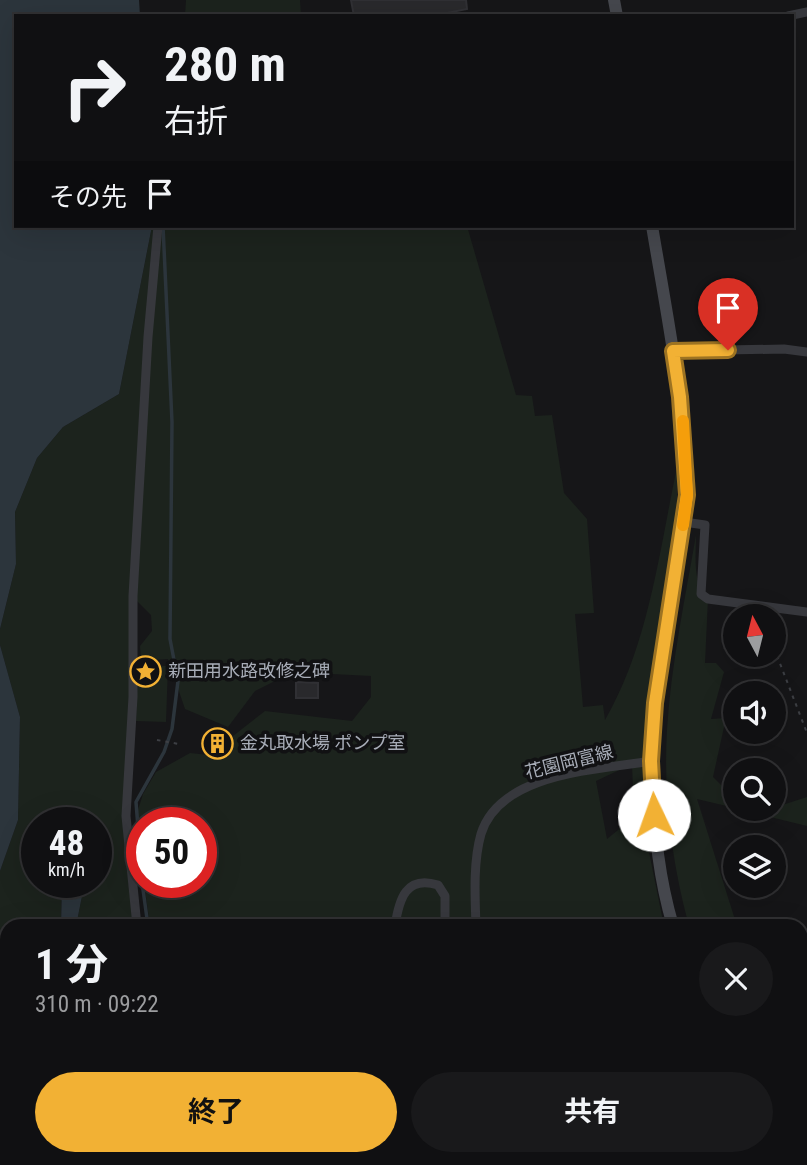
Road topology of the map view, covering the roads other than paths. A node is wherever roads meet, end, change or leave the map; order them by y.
1 (158, 228) edge
2 (652, 228) edge
3 (673, 351) junction
4 (807, 352) edge
5 (684, 522) junction
6 (807, 612) edge
7 (651, 761) junction
8 (136, 919) edge
9 (396, 919) edge
10 (445, 919) edge
11 (476, 919) edge
12 (672, 919) edge

1 - 8 street
2 - 3 main road
3 - 4 street
3 - 5 main road
5 - 6 street
5 - 7 main road
7 - 11 street, 花園岡富線
7 - 12 main road
9 - 10 street

